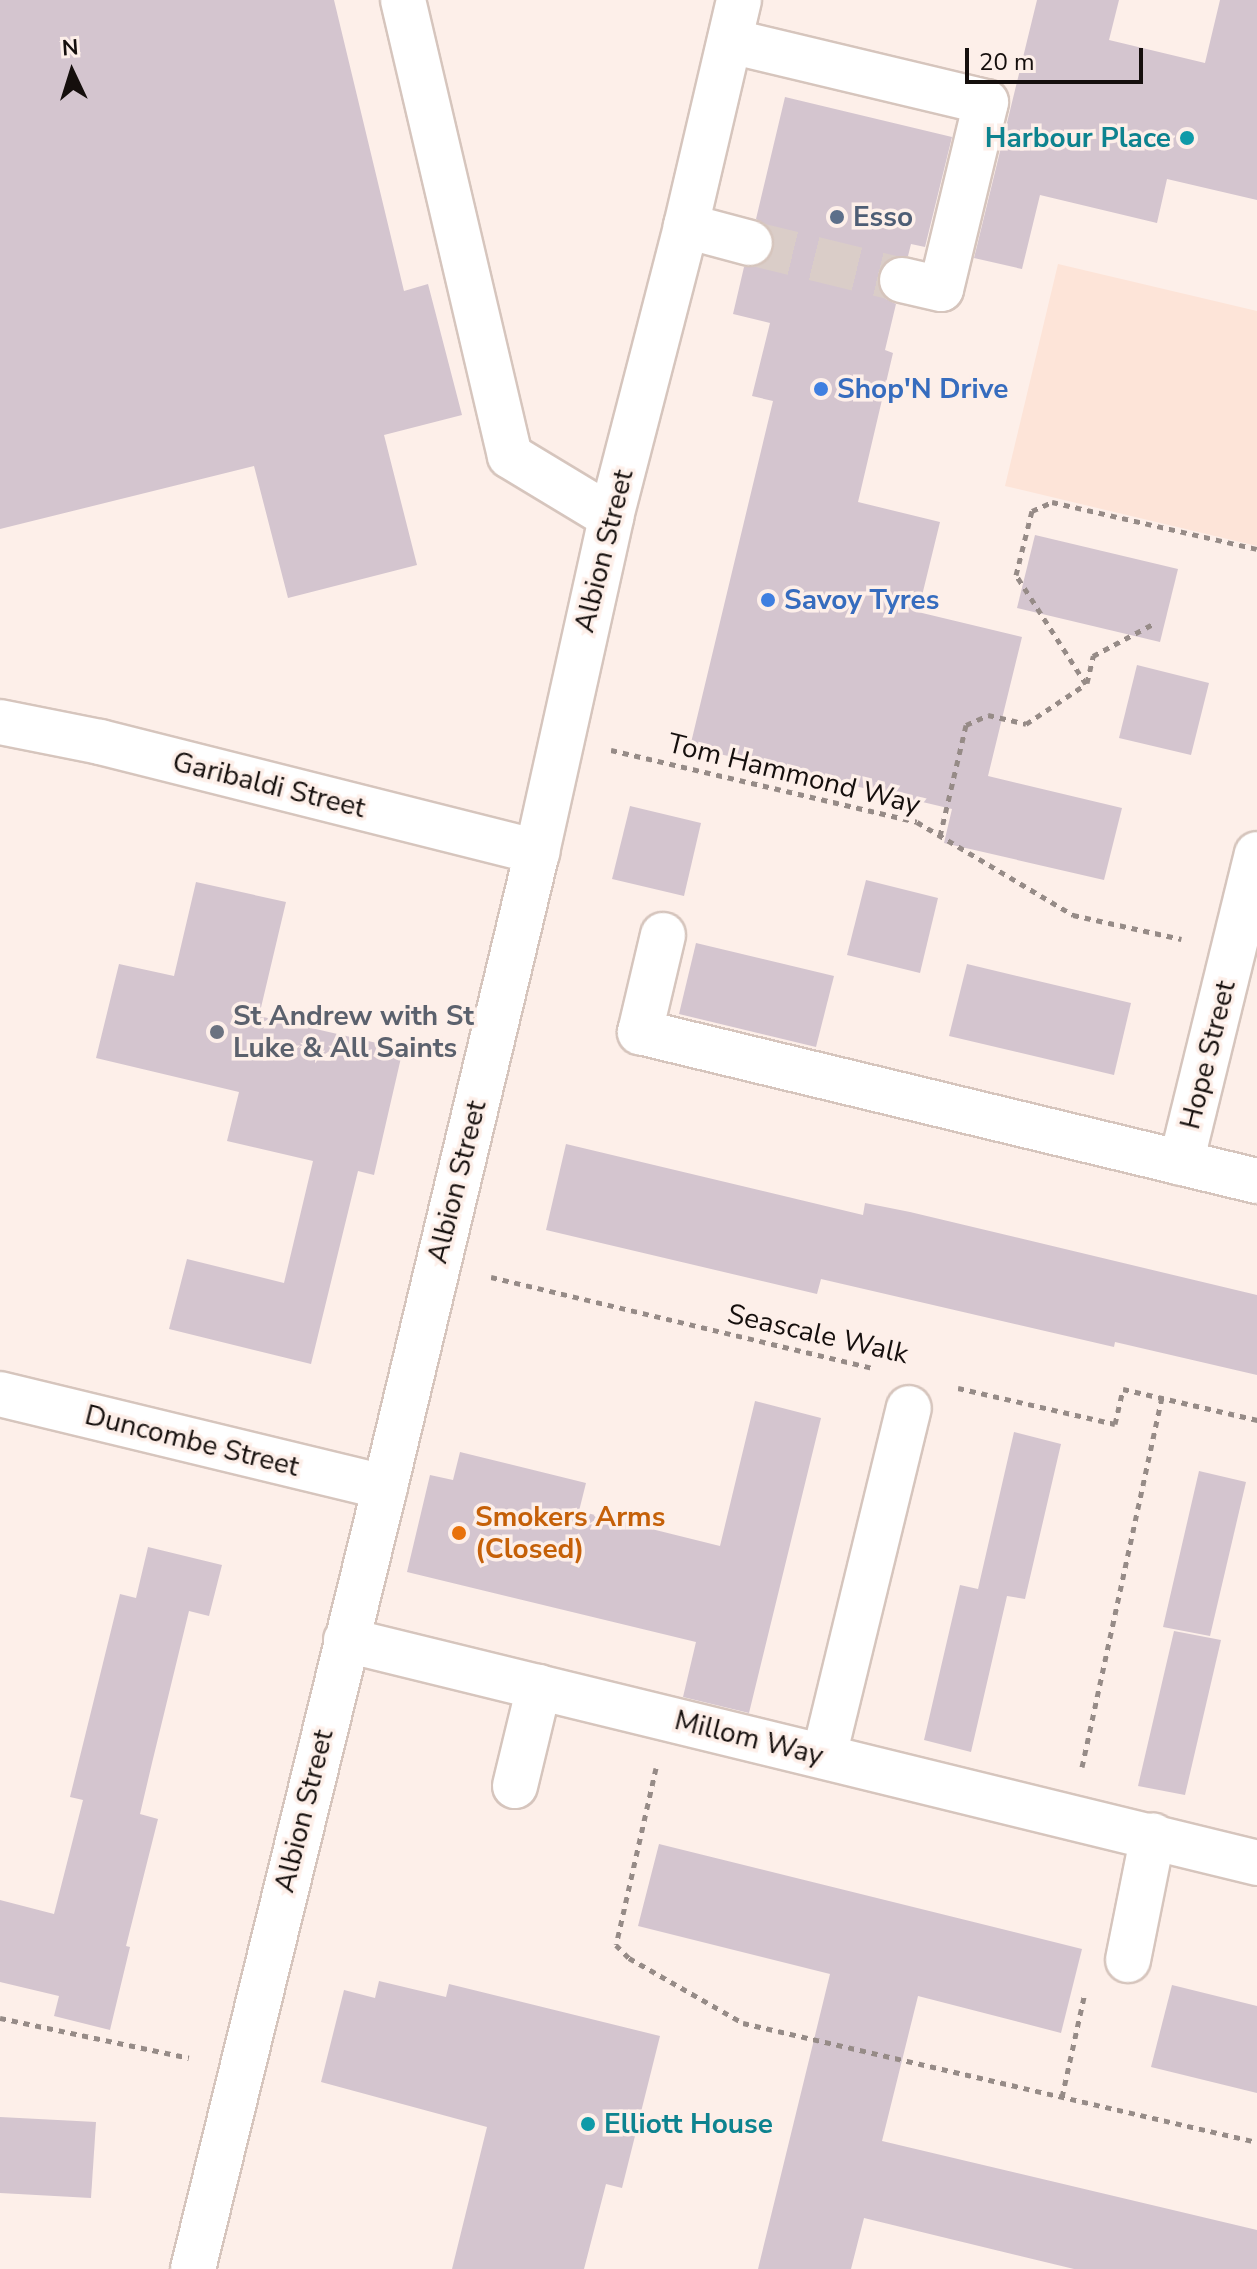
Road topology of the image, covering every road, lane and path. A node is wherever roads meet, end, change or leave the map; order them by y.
1 (403, 0) edge
2 (734, 20) edge
3 (686, 226) junction
4 (750, 243) tunnel mouth
5 (902, 280) tunnel mouth
6 (611, 517) junction
7 (1257, 549) edge
8 (1153, 624) dead end
9 (1086, 684) junction
10 (0, 722) edge
11 (560, 737) junction
12 (940, 836) junction
13 (537, 852) junction
14 (1257, 854) edge
15 (663, 935) dead end
16 (1233, 950) junction
17 (1181, 1163) junction
18 (1257, 1181) edge
19 (437, 1264) junction
20 (885, 1370) dead end
21 (947, 1385) dead end
22 (0, 1394) edge
23 (1162, 1398) junction
24 (909, 1408) dead end
25 (1257, 1420) edge
26 (385, 1487) junction
27 (346, 1640) junction
28 (539, 1687) junction
29 (668, 1717) junction
30 (824, 1756) junction
31 (515, 1786) dead end
32 (1071, 1815) junction
33 (1153, 1835) junction
34 (1257, 1863) edge
35 (1128, 1960) joint
36 (0, 2018) edge
37 (241, 2072) junction
38 (1062, 2097) junction
39 (1257, 2142) edge
40 (193, 2269) edge

1 - 6 street
2 - 3 street, Albion Street
2 - 5 street
3 - 4 street
3 - 6 street, Albion Street
6 - 11 street, Albion Street
7 - 9 path
8 - 9 path
9 - 12 path
10 - 13 street, Garibaldi Street
11 - 12 path, Tom Hammond Way
11 - 13 street, Albion Street
12 - 16 path, Tom Hammond Way
13 - 19 street, Albion Street
14 - 16 street, Hope Street
15 - 17 street
16 - 17 street, Hope Street
17 - 18 street
19 - 20 path, Seascale Walk
19 - 26 street, Albion Street
21 - 23 path
22 - 26 street, Duncombe Street
23 - 25 path
23 - 32 path
24 - 30 street
26 - 27 street, Albion Street
27 - 28 street, Millom Way
27 - 37 street, Albion Street
28 - 29 street, Millom Way
28 - 31 street
29 - 30 street, Millom Way
29 - 38 path
30 - 32 street, Millom Way
32 - 33 street, Millom Way
33 - 34 street, Millom Way
33 - 35 street
35 - 38 path
36 - 37 path
37 - 40 street, Albion Street
38 - 39 path

